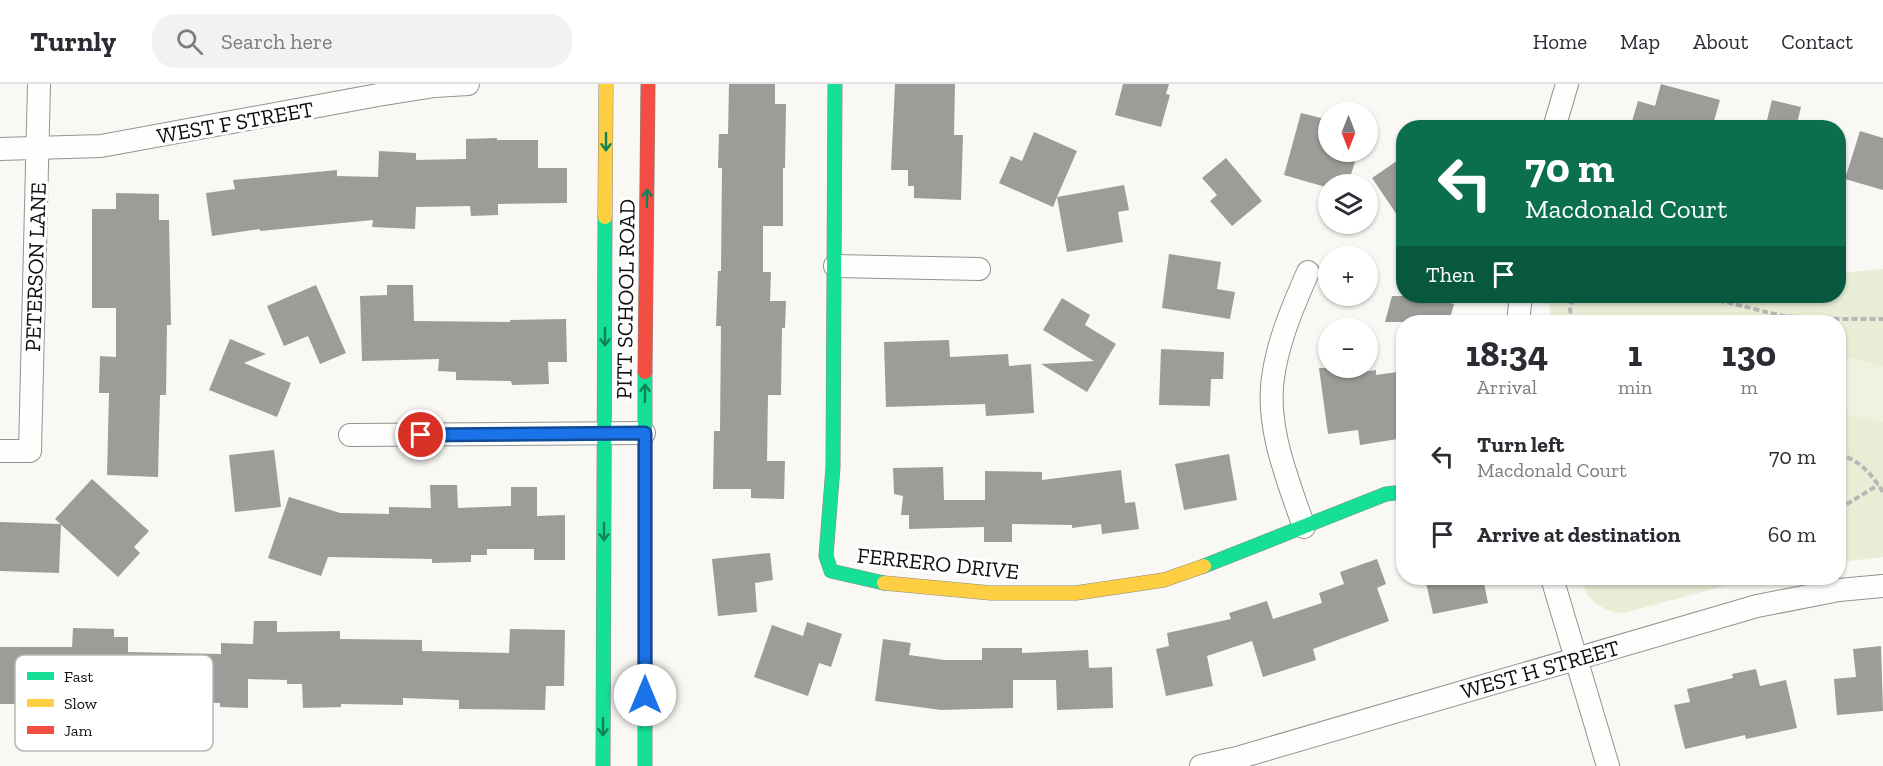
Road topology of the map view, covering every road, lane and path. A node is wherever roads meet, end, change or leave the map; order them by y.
1 (39, 84) edge
2 (468, 84) edge
3 (606, 84) edge
4 (648, 84) edge
5 (835, 84) edge
6 (1567, 84) edge
7 (1556, 120) edge
8 (0, 149) edge
9 (39, 150) junction
10 (835, 266) junction
11 (979, 268) dead end
12 (1308, 272) dead end
13 (1730, 303) edge
14 (1779, 315) edge
15 (1883, 319) edge
16 (1846, 321) edge
17 (645, 433) junction
18 (350, 435) dead end
19 (604, 435) junction
20 (0, 451) edge
21 (1846, 456) edge
22 (1878, 485) junction
23 (1883, 492) edge
24 (1396, 493) edge
25 (1846, 505) edge
26 (1304, 526) junction
27 (1554, 585) edge
28 (1883, 586) edge
29 (1576, 660) junction
30 (603, 766) edge
31 (645, 766) edge
32 (1201, 766) edge
33 (1608, 766) edge

1 - 9 street, PETERSON LANE
2 - 9 street, WEST F STREET
3 -> 19 main road, PITT SCHOOL ROAD
17 -> 4 main road, PITT SCHOOL ROAD
5 - 10 main road, FERRERO DRIVE
6 - 7 street
8 - 9 street, WEST F STREET
9 - 20 street, PETERSON LANE
10 - 11 street
10 - 26 main road, FERRERO DRIVE
12 - 26 street
13 - 14 path
15 - 16 path
17 - 19 street
17 - 31 main road, PITT SCHOOL ROAD
18 - 19 street
19 -> 30 main road, PITT SCHOOL ROAD
21 - 22 path
22 - 23 path
22 - 25 path
24 - 26 main road, FERRERO DRIVE
27 - 29 street
28 - 29 street, WEST H STREET
29 - 32 street, WEST H STREET
29 - 33 street

